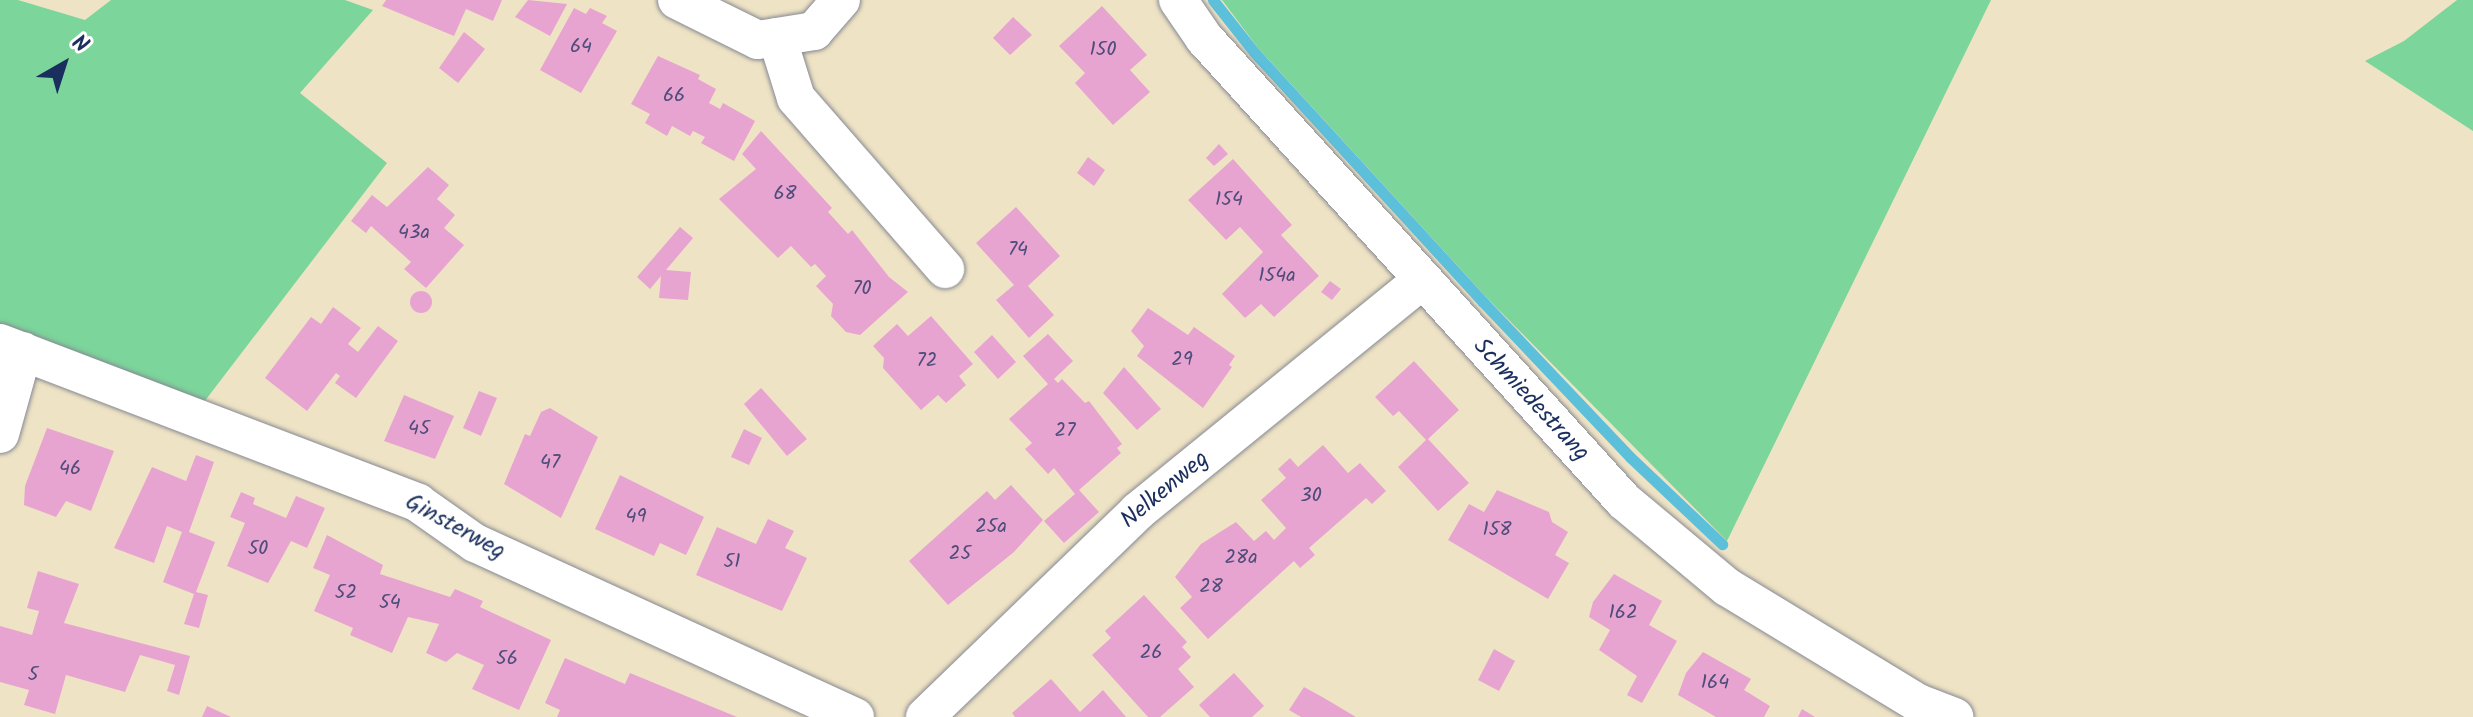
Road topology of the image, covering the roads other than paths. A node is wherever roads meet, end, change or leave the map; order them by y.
1 (677, 0) edge
2 (841, 0) edge
3 (1178, 0) edge
4 (777, 37) junction
5 (945, 269) dead end
6 (1421, 281) junction
7 (12, 347) edge
8 (0, 434) edge
9 (855, 717) edge
10 (925, 717) edge
11 (1954, 717) edge

1 - 4 street
2 - 4 street
3 - 6 street, Schmiedestrang
4 - 5 street
6 - 10 street, Nelkenweg
6 - 11 street, Schmiedestrang
7 - 8 street
7 - 9 street, Ginsterweg

